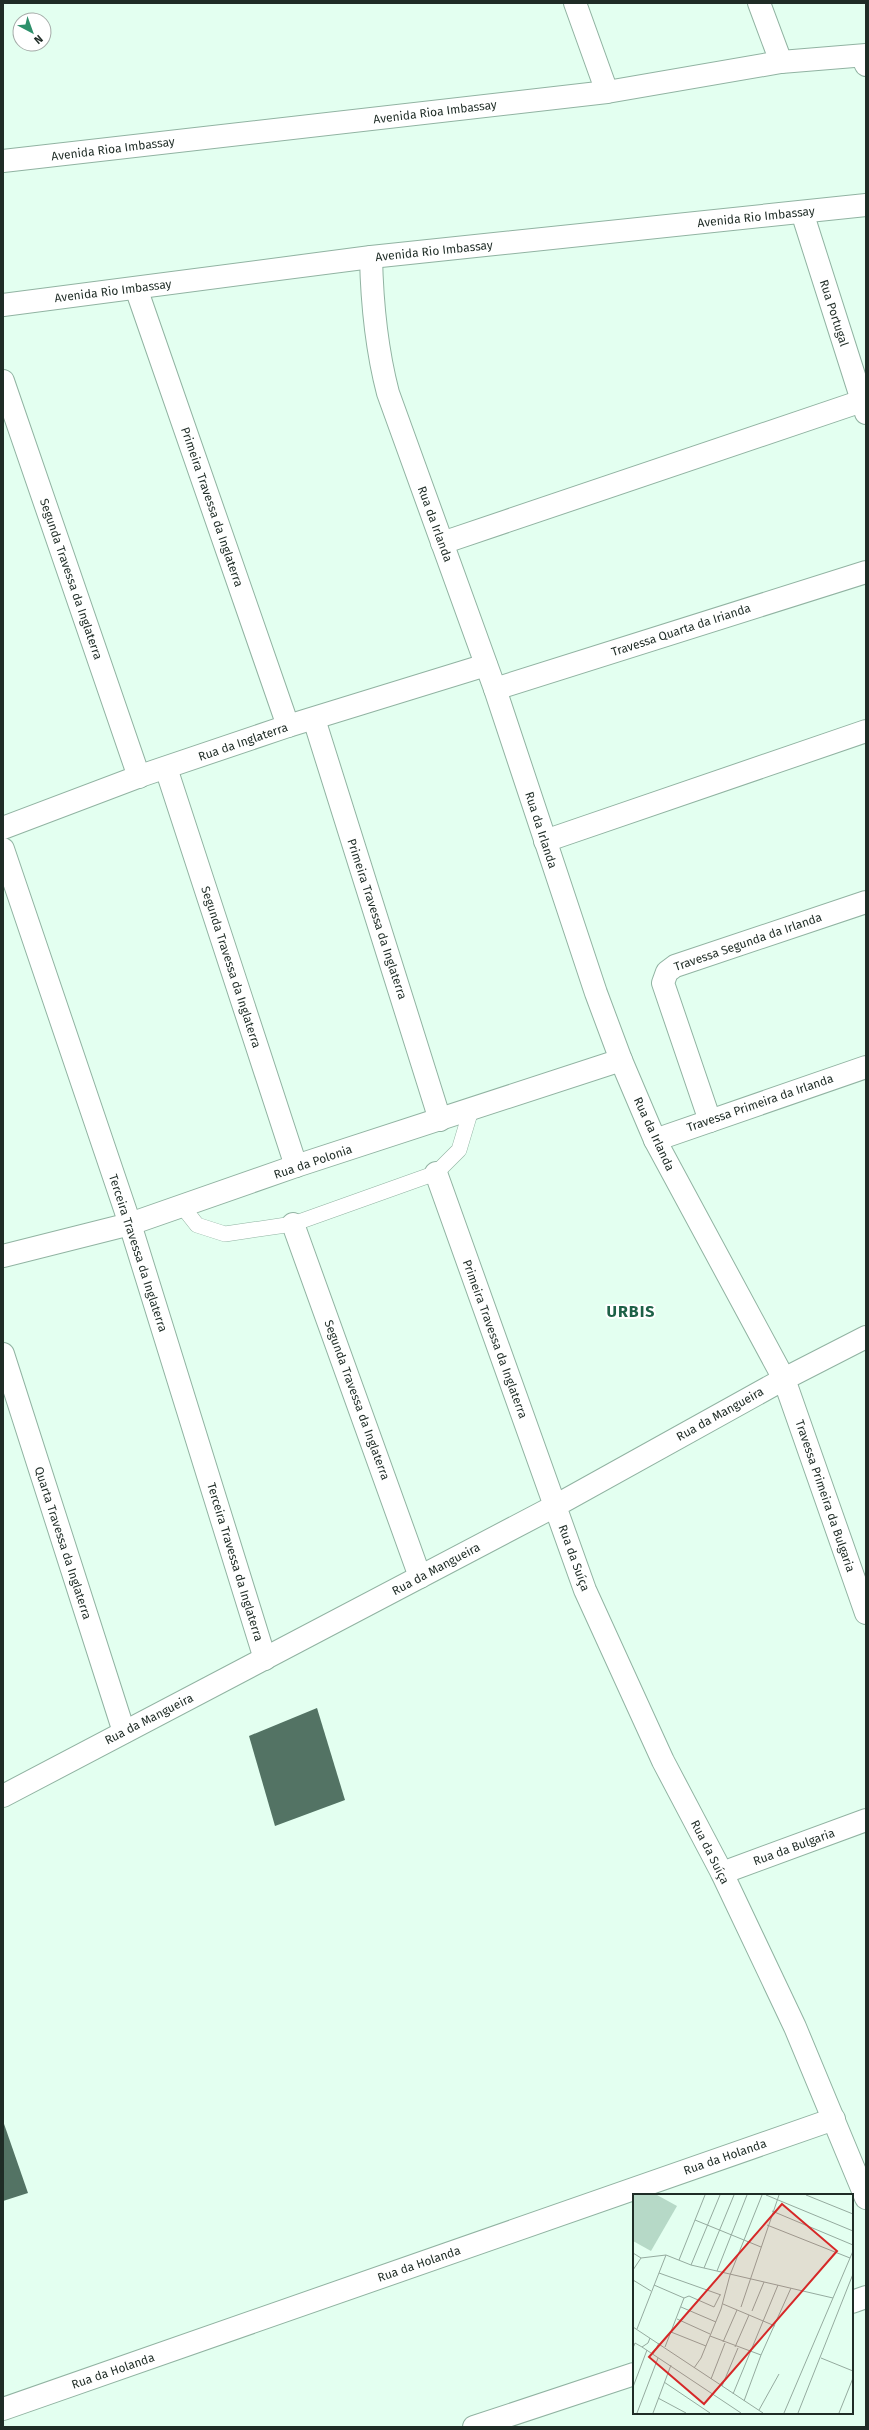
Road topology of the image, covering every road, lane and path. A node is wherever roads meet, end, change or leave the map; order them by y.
1 (575, 3) edge
2 (759, 3) edge
3 (865, 59) edge
4 (781, 62) junction
5 (608, 92) junction
6 (3, 161) edge
7 (866, 205) edge
8 (802, 212) junction
9 (371, 257) junction
10 (136, 288) junction
11 (3, 305) edge
12 (3, 381) edge
13 (864, 407) edge
14 (442, 543) junction
15 (866, 572) edge
16 (486, 665) junction
17 (495, 689) junction
18 (314, 719) junction
19 (288, 726) junction
20 (866, 731) edge
21 (166, 768) junction
22 (139, 777) junction
23 (3, 828) edge
24 (545, 841) junction
25 (3, 849) edge
26 (866, 902) edge
27 (621, 1060) junction
28 (866, 1067) edge
29 (472, 1110) junction
30 (440, 1120) junction
31 (710, 1121) junction
32 (655, 1140) junction
33 (296, 1166) junction
34 (436, 1173) junction
35 (182, 1206) junction
36 (130, 1224) junction
37 (293, 1224) junction
38 (3, 1256) edge
39 (866, 1337) edge
40 (3, 1354) edge
41 (784, 1379) junction
42 (555, 1506) junction
43 (420, 1577) junction
44 (866, 1613) edge
45 (265, 1659) junction
46 (124, 1732) junction
47 (3, 1796) edge
48 (866, 1820) edge
49 (722, 1873) junction
50 (834, 2119) junction
51 (866, 2198) edge
52 (866, 2297) edge
53 (853, 2302) edge
54 (633, 2374) edge
55 (3, 2409) edge
56 (474, 2427) edge

1 - 5 street
2 - 4 street
3 - 4 street, Avenida Rioa Imbassay
4 - 5 street, Avenida Rioa Imbassay
5 - 6 street, Avenida Rioa Imbassay
7 - 8 street, Avenida Rio Imbassay
8 - 9 street, Avenida Rio Imbassay
8 - 13 street, Rua Portugal
9 - 10 street, Avenida Rio Imbassay
9 - 14 street, Rua da Irlanda
10 - 11 street, Avenida Rio Imbassay
10 - 19 street, Primeira Travessa da Inglaterra
12 - 22 street, Segunda Travessa da Inglaterra
13 - 14 street
14 - 16 street, Rua da Irlanda
15 - 17 street, Travessa Quarta da Irianda
16 - 17 street, Rua da Irlanda
16 - 18 street, Rua da Inglaterra
17 - 24 street, Rua da Irlanda
18 - 19 street, Rua da Inglaterra
18 - 30 street, Primeira Travessa da Inglaterra
19 - 21 street, Rua da Inglaterra
20 - 24 street
21 - 22 street, Rua da Inglaterra
21 - 33 street, Segunda Travessa da Inglaterra
22 - 23 street, Rua da Inglaterra
24 - 27 street, Rua da Irlanda
25 - 36 street, Terceira Travessa da Inglaterra
26 - 31 street, Travessa Segunda da Irlanda
27 - 29 street, Rua da Polonia
27 - 32 street, Rua da Irlanda
28 - 31 street, Travessa Primeira da Irlanda
29 - 30 street, Rua da Polonia
29 - 34 lane
30 - 33 street, Rua da Polonia
31 - 32 street, Travessa Primeira da Irlanda
32 - 41 street, Rua da Irlanda
33 - 35 street, Rua da Polonia
34 - 37 lane
34 - 42 street, Primeira Travessa da Inglaterra
35 - 36 street, Rua da Polonia
35 - 37 lane
36 - 38 street, Rua da Polonia
36 - 45 street, Terceira Travessa da Inglaterra
37 - 43 street, Segunda Travessa da Inglaterra
39 - 41 street, Rua da Mangueira
40 - 46 street, Quarta Travessa da Inglaterra
41 - 42 street, Rua da Mangueira
41 - 44 street, Travessa Primeira da Bulgaria
42 - 43 street, Rua da Mangueira
42 - 49 street, Rua da Suíça
43 - 45 street, Rua da Mangueira
45 - 46 street, Rua da Mangueira
46 - 47 street, Rua da Mangueira
48 - 49 street, Rua da Bulgaria
49 - 50 street, Rua da Suíça
50 - 51 street, Rua da Suíça
50 - 55 street, Rua da Holanda
52 - 53 street
54 - 56 street

